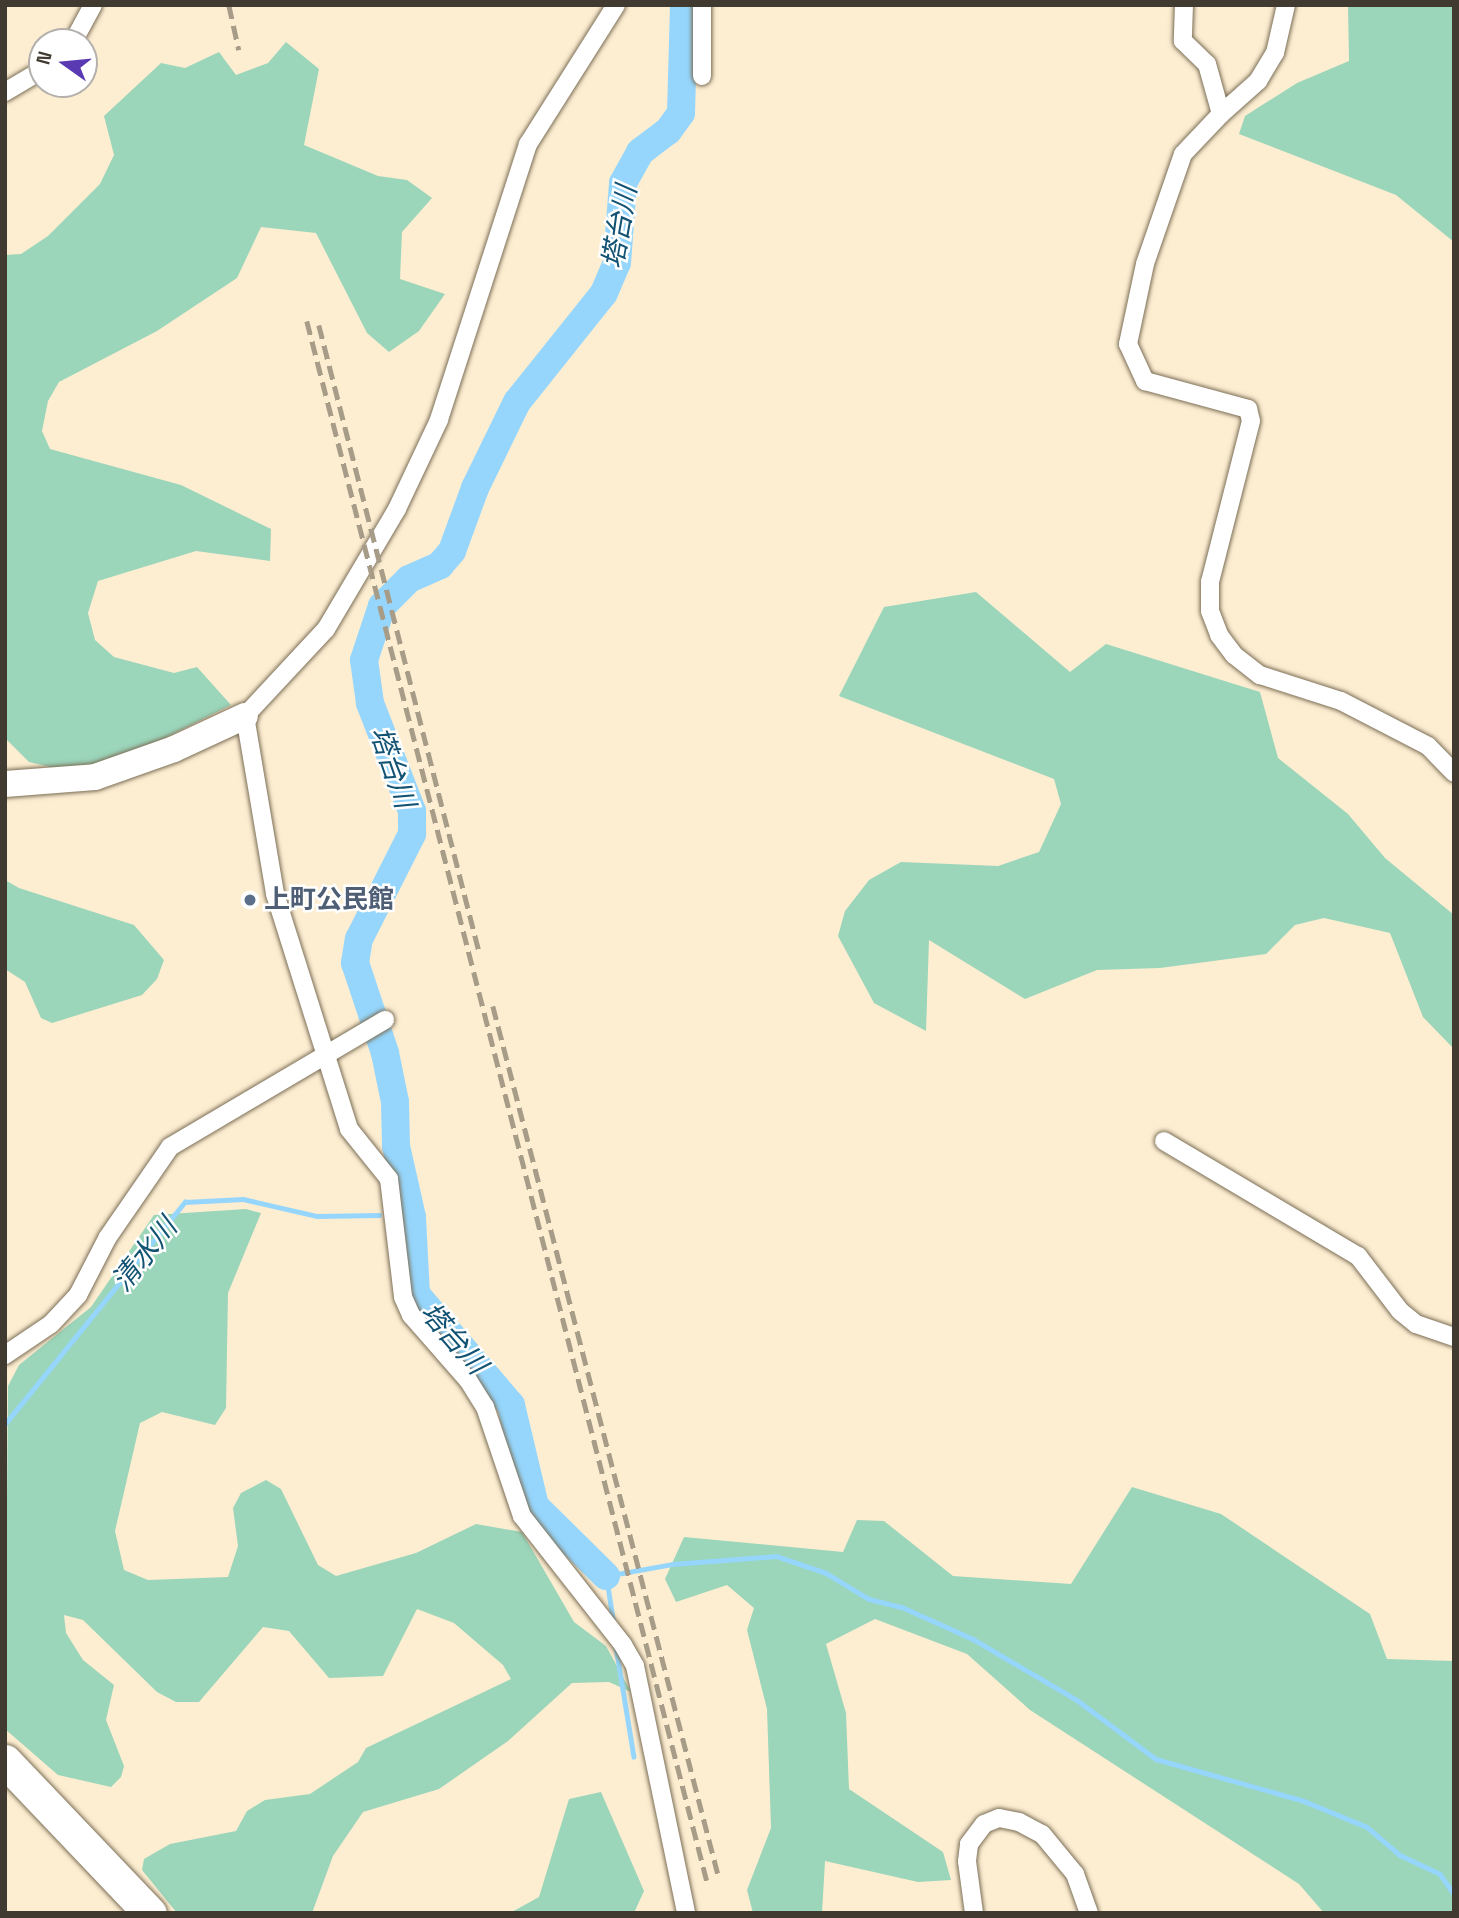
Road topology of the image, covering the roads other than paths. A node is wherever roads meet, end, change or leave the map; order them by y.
1 (93, 5) edge
2 (616, 5) edge
3 (702, 5) edge
4 (1184, 5) edge
5 (1286, 5) edge
6 (81, 28) edge
7 (702, 76) dead end
8 (28, 78) edge
9 (5, 92) edge
10 (1221, 114) junction
11 (245, 716) junction
12 (1454, 773) edge
13 (5, 784) edge
14 (385, 1020) dead end
15 (326, 1052) junction
16 (1164, 1141) dead end
17 (1454, 1337) edge
18 (5, 1355) edge
19 (5, 1761) edge
20 (5, 1791) edge
21 (122, 1913) edge
22 (150, 1913) edge
23 (686, 1913) edge
24 (974, 1913) edge
25 (1089, 1913) edge

1 - 6 street
2 - 11 street
3 - 7 street
4 - 10 street
5 - 10 street
8 - 9 street
10 - 12 street
11 - 13 street
11 - 15 street
14 - 15 street
15 - 18 street
15 - 23 street
16 - 17 street
19 - 22 highway
20 - 21 highway
24 - 25 street

